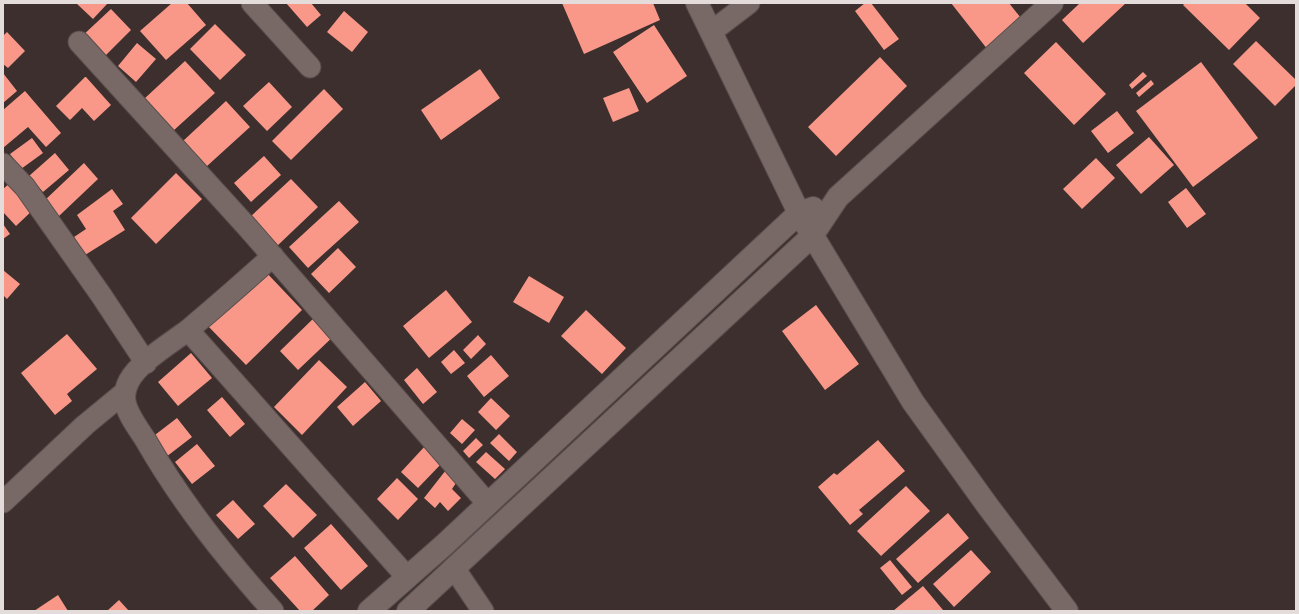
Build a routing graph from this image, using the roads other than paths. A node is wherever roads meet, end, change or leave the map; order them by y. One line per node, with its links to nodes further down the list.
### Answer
1 (252, 3): 7 (street)
2 (697, 3): 5 (main road)
3 (749, 3): 5 (street)
4 (1052, 3): 9 (main road)
5 (711, 32): 10 (main road)
6 (78, 42): 12 (street)
7 (310, 67)
8 (3, 164): 14 (street)
9 (838, 197): 10 (main road); 11 (main road)
10 (799, 213): 11 (main road); 17 (main road)
11 (812, 236): 18 (main road); 24 (main road)
12 (273, 256): 13 (street); 17 (street)
13 (188, 330): 14 (street); 19 (street)
14 (146, 363): 15 (street)
15 (125, 392): 16 (street); 20 (street)
16 (3, 502)
17 (488, 504): 19 (main road)
18 (454, 568): 22 (main road); 23 (street)
19 (407, 577): 21 (main road)
20 (273, 611)
21 (370, 611)
22 (408, 611)
23 (483, 611)
24 (1067, 611)

